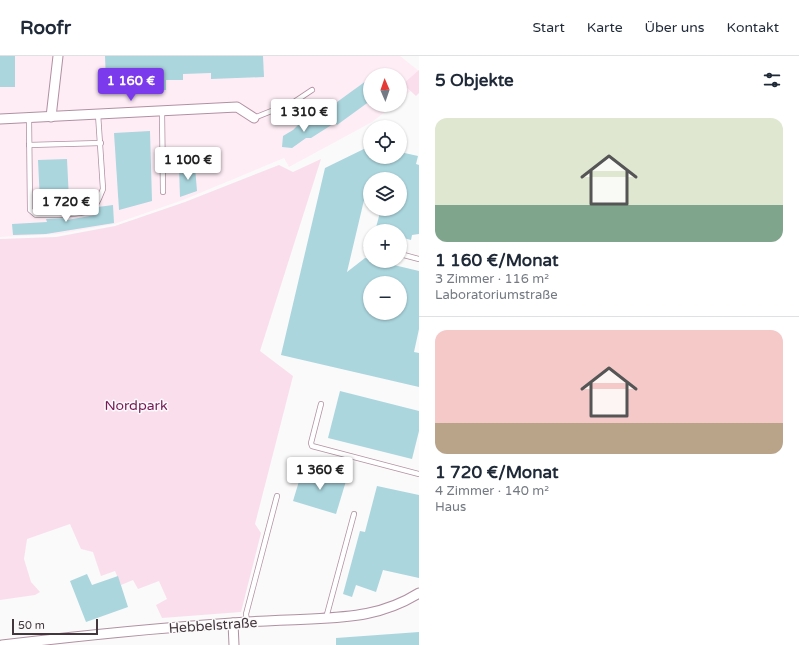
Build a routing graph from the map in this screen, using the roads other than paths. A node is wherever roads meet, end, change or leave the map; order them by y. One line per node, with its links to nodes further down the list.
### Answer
1 (58, 56): 5 (street)
2 (312, 90): 7 (lane)
3 (162, 111): 4 (street); 7 (street); 11 (lane)
4 (98, 114): 5 (street); 9 (lane)
5 (51, 117): 6 (street)
6 (29, 118): 8 (street); 10 (lane)
7 (254, 118)
8 (0, 119)
9 (100, 143): 10 (lane); 10 (lane)
10 (29, 145)
11 (163, 192)
12 (407, 256): 13 (lane)
13 (419, 259)
14 (321, 404): 15 (lane)
15 (419, 474)
16 (277, 496): 20 (lane)
17 (354, 514): 19 (lane)
18 (419, 593): 19 (street, Hebbelstraße)
19 (326, 618): 20 (street, Hebbelstraße)
20 (247, 622): 21 (street, Hebbelstraße)
21 (233, 623): 22 (street, Hebbelstraße); 23 (street)
22 (2, 645)
23 (234, 645)

